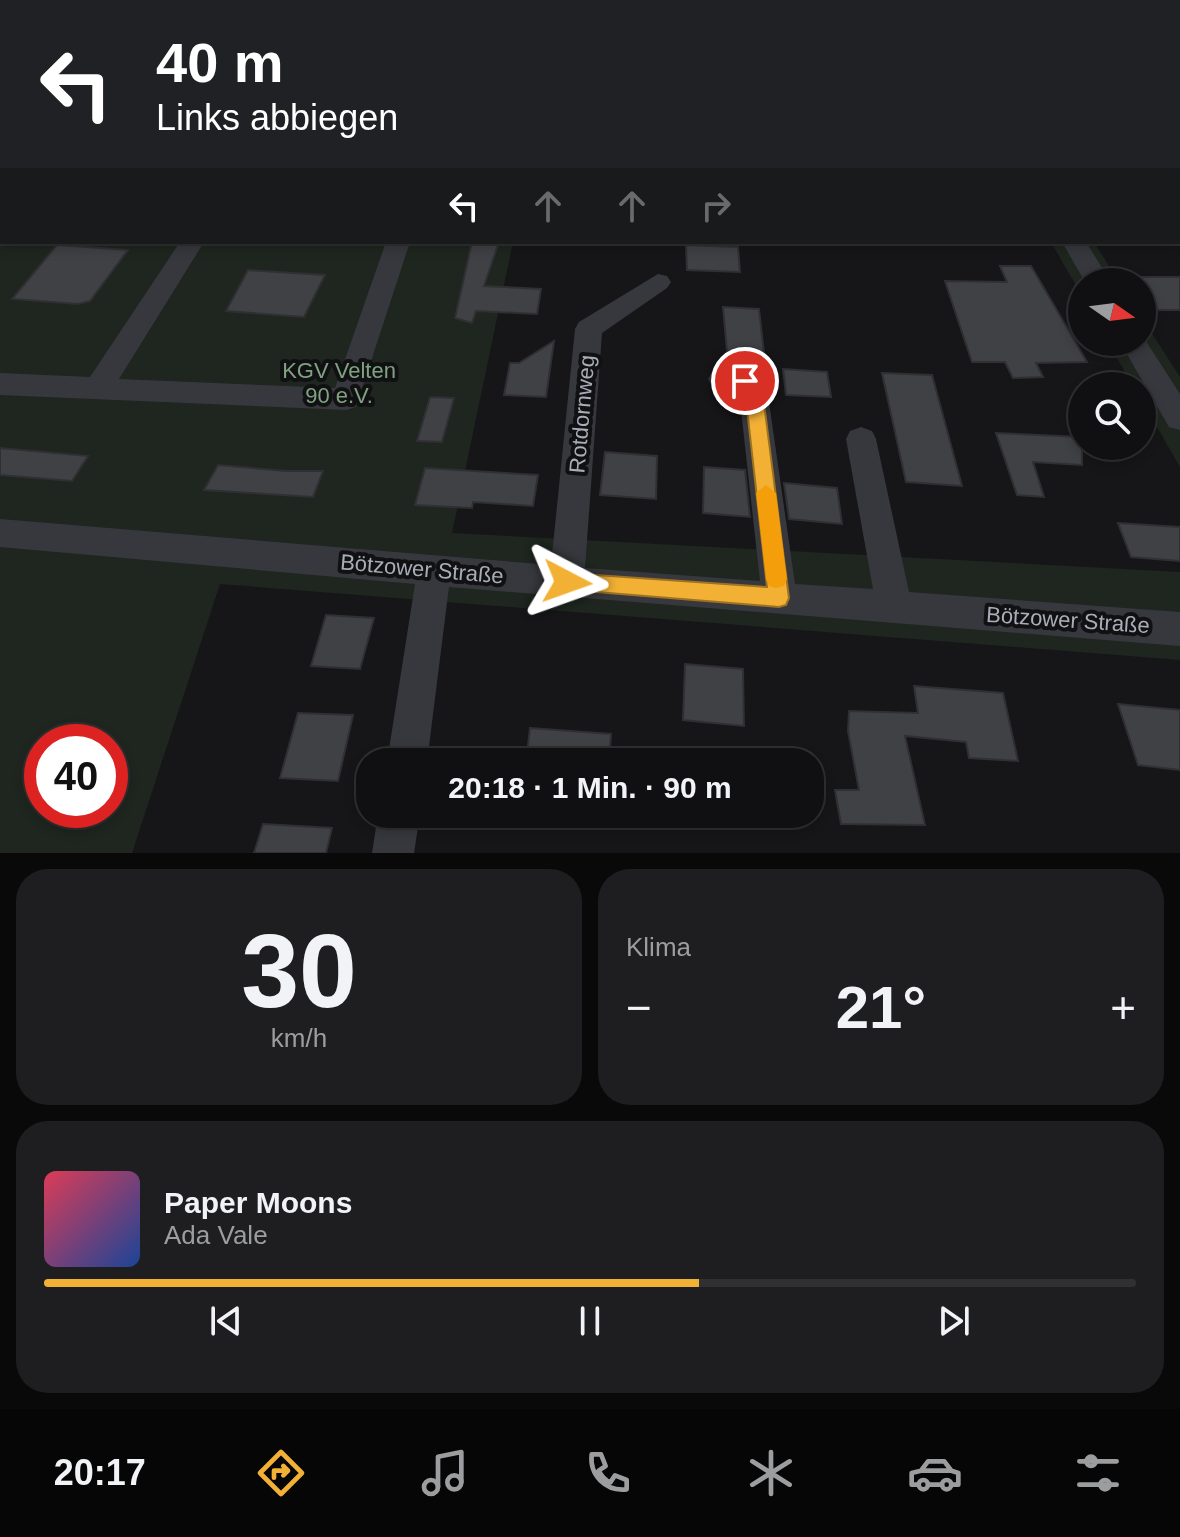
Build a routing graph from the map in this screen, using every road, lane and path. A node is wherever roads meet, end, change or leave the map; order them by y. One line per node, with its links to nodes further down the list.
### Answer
1 (191, 244): 9 (street)
2 (396, 244): 9 (street)
3 (1075, 244): 4 (street)
4 (1090, 268)
5 (658, 282): 14 (street, Rotdornweg)
6 (1142, 356): 10 (street)
7 (722, 379): 15 (street)
8 (0, 384): 9 (street)
9 (97, 390)
10 (1180, 419)
11 (861, 439): 16 (street)
12 (0, 533): 13 (street, Bötzower Straße)
13 (434, 570): 14 (street, Bötzower Straße); 18 (street)
14 (567, 582): 15 (street, Bötzower Straße)
15 (779, 598): 16 (street, Bötzower Straße)
16 (894, 606): 17 (street, Bötzower Straße)
17 (1180, 629)
18 (409, 748)
19 (397, 828): 20 (street)
20 (393, 853)

